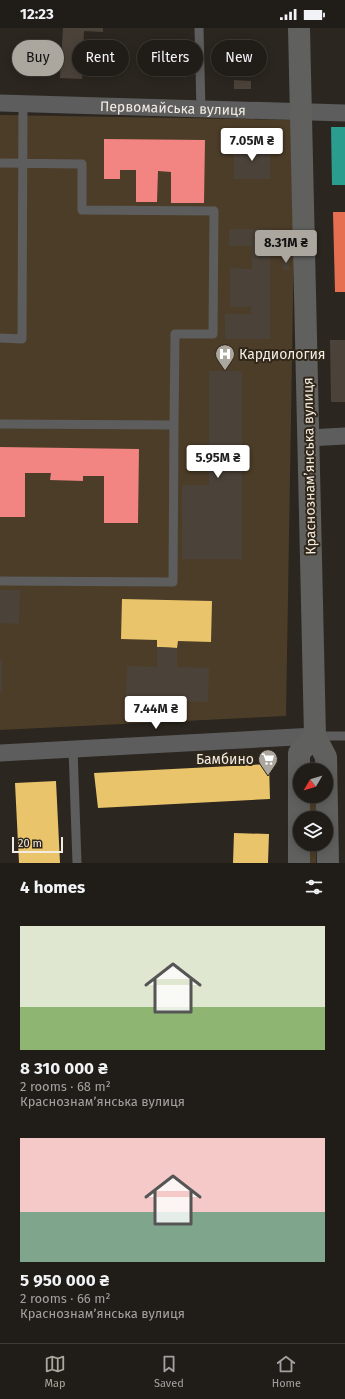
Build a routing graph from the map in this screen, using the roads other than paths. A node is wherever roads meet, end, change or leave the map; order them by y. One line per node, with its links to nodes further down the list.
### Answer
1 (199, 28): 5 (lane)
2 (299, 28): 6 (street, Краснознамʼянська вулиця)
3 (0, 103): 4 (street, Первомайська вулиця)
4 (23, 104): 5 (street, Первомайська вулиця); 9 (lane)
5 (201, 110): 6 (street, Первомайська вулиця)
6 (301, 113): 7 (street, Первомайська вулиця); 14 (street, Краснознамʼянська вулиця)
7 (345, 113)
8 (0, 163): 9 (lane)
9 (23, 164): 10 (lane); 12 (lane)
10 (0, 338)
11 (0, 424): 12 (lane)
12 (174, 425): 15 (lane)
13 (345, 436): 14 (street)
14 (308, 438): 16 (street, Краснознамʼянська вулиця)
15 (0, 581)
16 (315, 736): 17 (lane); 18 (street); 21 (street); 22 (street)
17 (345, 736)
18 (73, 749): 19 (street); 20 (lane)
19 (0, 753)
20 (77, 863)
21 (299, 863)
22 (328, 863)

